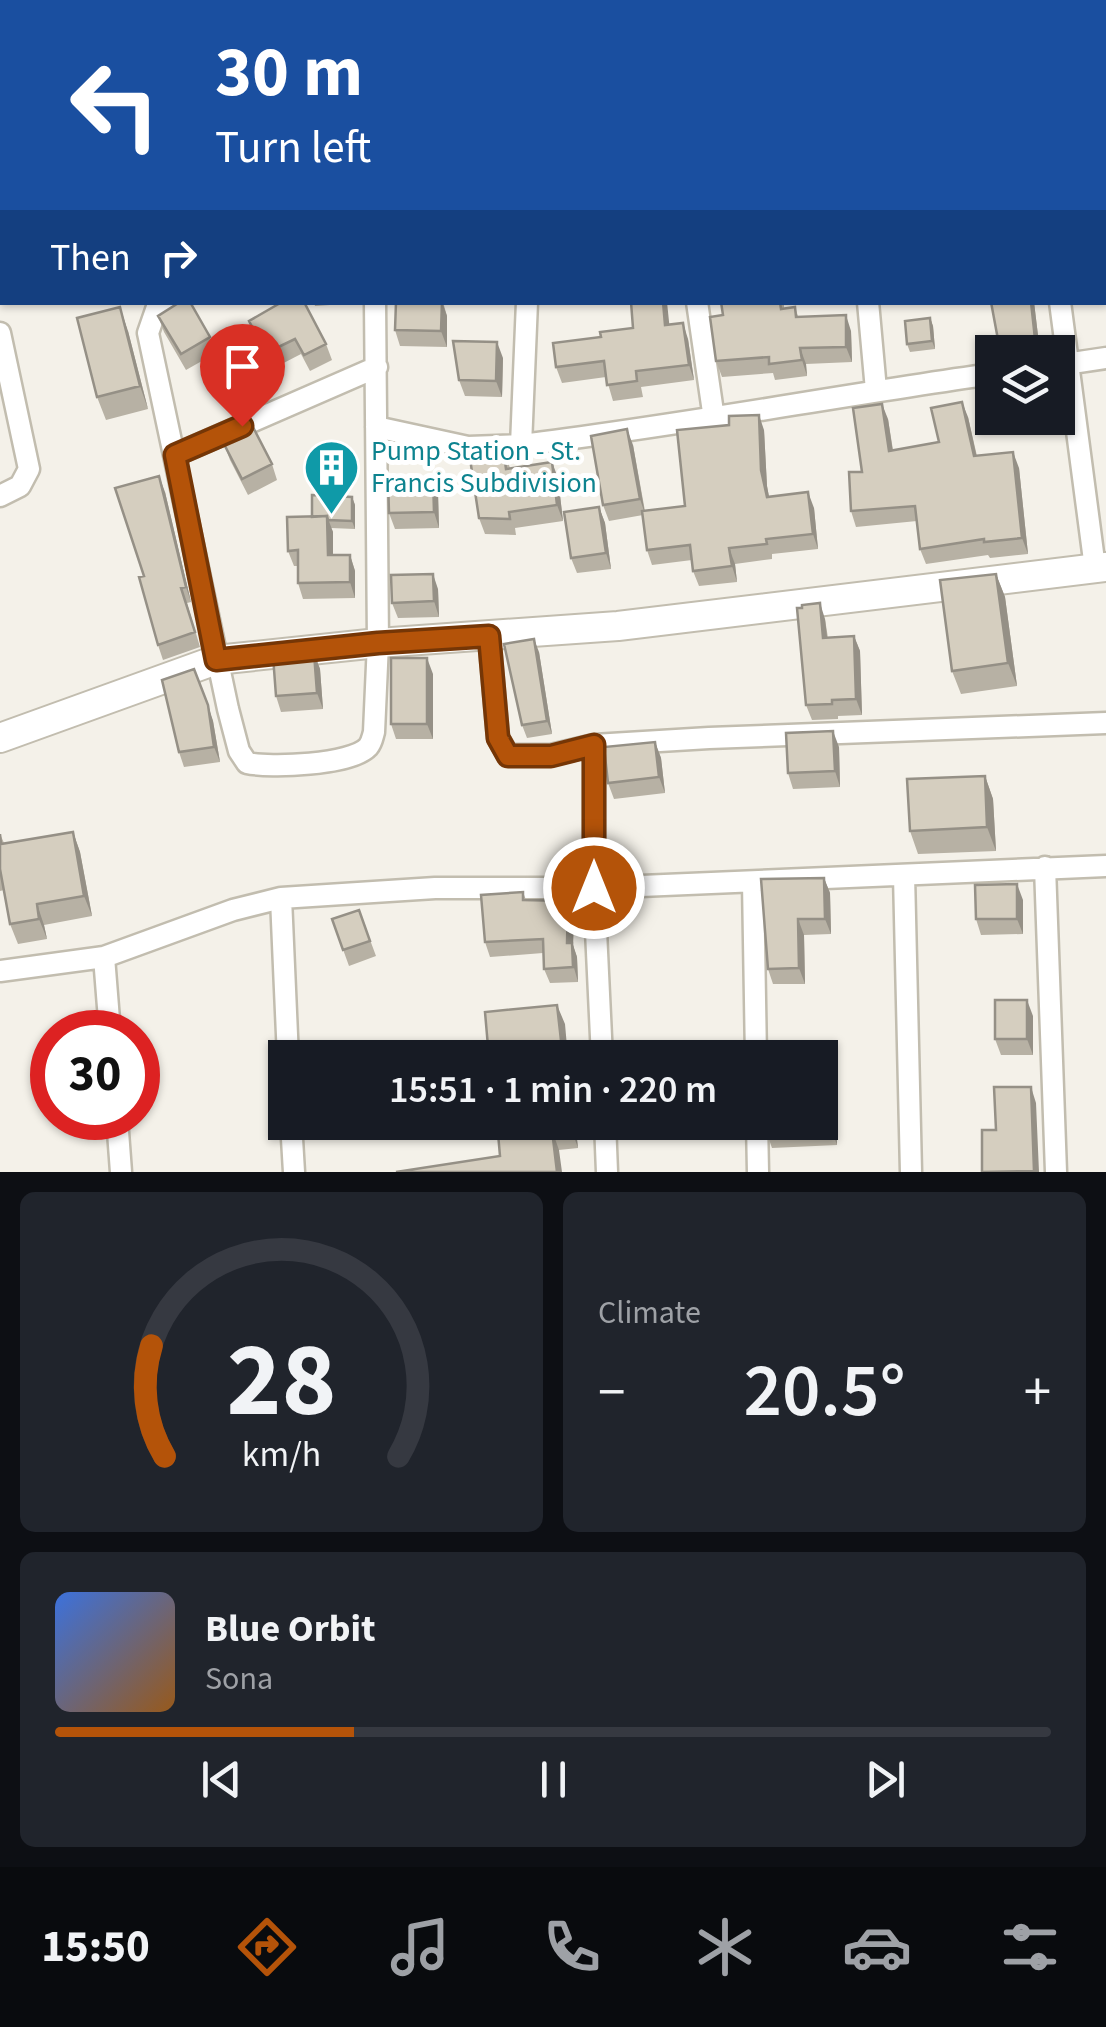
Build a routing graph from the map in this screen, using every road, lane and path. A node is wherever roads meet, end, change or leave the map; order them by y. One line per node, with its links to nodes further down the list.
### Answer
1 (162, 305): 18 (street)
2 (375, 305): 11 (street)
3 (527, 305): 17 (street)
4 (697, 305): 14 (street)
5 (868, 305): 13 (street)
6 (1060, 305): 8 (street)
7 (0, 333): 19 (street)
8 (1062, 335)
9 (1106, 358): 10 (street)
10 (1075, 362)
11 (377, 367): 15 (street); 18 (street)
12 (975, 376): 13 (street)
13 (876, 390): 14 (street)
14 (714, 419): 17 (street)
15 (376, 427): 17 (street); 22 (street)
16 (1075, 428): 20 (street)
17 (521, 444)
18 (175, 455): 23 (street)
19 (0, 496)
20 (1101, 567): 21 (street)
21 (489, 636): 22 (street); 26 (street)
22 (378, 643): 23 (street); 23 (street)
23 (216, 660): 25 (street)
24 (1106, 723): 26 (street)
25 (0, 738)
26 (594, 745): 31 (street)
27 (1106, 866): 28 (street)
28 (1046, 867): 29 (street); 48 (street)
29 (904, 875): 30 (street); 47 (street)
30 (753, 882): 31 (street); 38 (street)
31 (594, 888): 32 (street); 37 (street)
32 (281, 898): 33 (street); 36 (street)
33 (104, 957): 34 (street); 35 (street)
34 (0, 971)
35 (108, 1010)
36 (287, 1040)
37 (601, 1040)
38 (756, 1040)
39 (119, 1140): 43 (street)
40 (292, 1140): 44 (street)
41 (606, 1140): 45 (street)
42 (757, 1140): 46 (street)
43 (122, 1172)
44 (294, 1172)
45 (607, 1172)
46 (758, 1172)
47 (911, 1172)
48 (1056, 1172)

